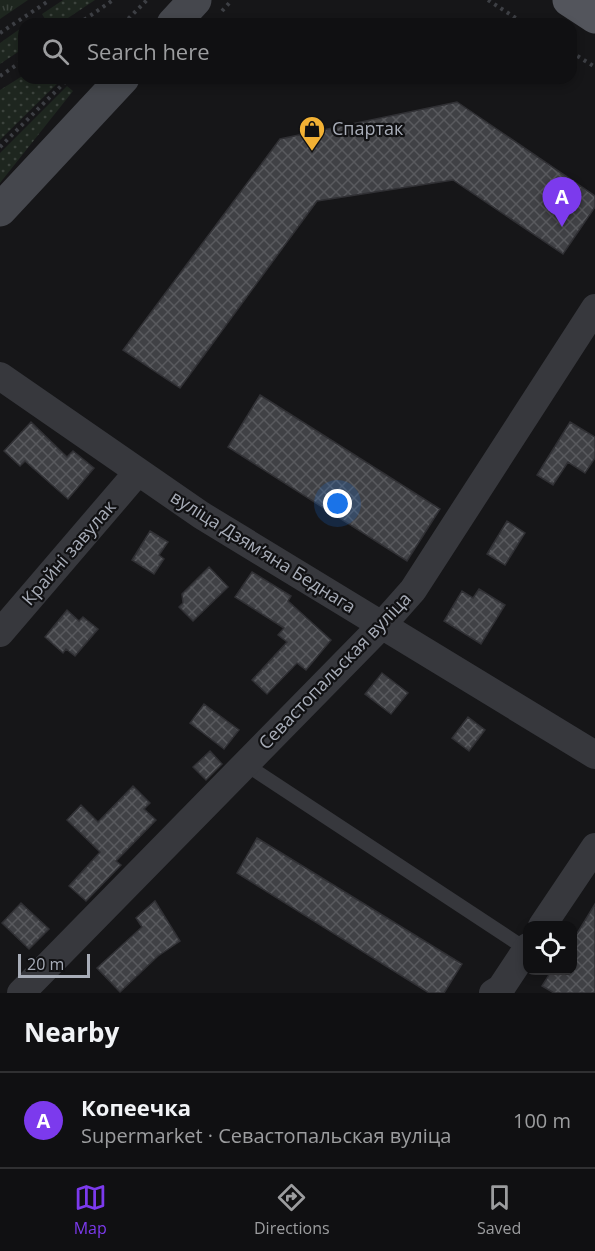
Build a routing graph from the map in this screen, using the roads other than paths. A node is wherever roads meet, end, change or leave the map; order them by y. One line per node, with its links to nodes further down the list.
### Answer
1 (195, 0): 4 (main road)
2 (569, 0): 3 (main road)
3 (595, 17)
4 (178, 18)
5 (117, 84): 6 (main road)
6 (0, 210)
7 (595, 308): 10 (street, Севастопальская вуліца)
8 (0, 376): 9 (street, вуліца Дзямʼяна Беднага)
9 (137, 473): 10 (street, вуліца Дзямʼяна Беднага); 11 (street, Крайні завулак)
10 (382, 625): 12 (street, вуліца Дзямʼяна Беднага); 13 (street, Севастопальская вуліца)
11 (0, 633)
12 (595, 755)
13 (245, 764): 16 (lane); 18 (street, Севастопальская вуліца)
14 (595, 847): 15 (street)
15 (545, 921)
16 (523, 945)
17 (523, 954): 19 (street)
18 (21, 993)
19 (493, 993)

